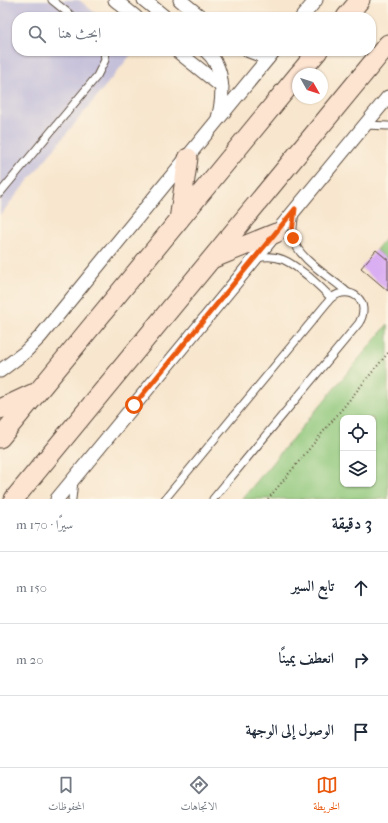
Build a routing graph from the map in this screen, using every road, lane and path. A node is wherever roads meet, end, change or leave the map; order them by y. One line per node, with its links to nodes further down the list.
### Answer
1 (52, 0): 7 (lane)
2 (115, 0): 8 (street)
3 (144, 0): 9 (street)
4 (180, 0): 10 (street)
5 (316, 0): 11 (street)
6 (360, 0): 12 (main road)
7 (67, 12)
8 (130, 12)
9 (159, 12)
10 (194, 12)
11 (306, 12)
12 (350, 12)
13 (388, 44): 33 (main road)
14 (105, 56): 20 (lane)
15 (108, 56): 20 (lane)
16 (183, 56): 23 (street)
17 (212, 56): 23 (street)
18 (269, 56): 25 (street)
19 (314, 56): 21 (main road)
20 (105, 60): 29 (lane)
21 (305, 68)
22 (292, 83): 31 (main road)
23 (222, 87): 25 (street)
24 (388, 97): 26 (street)
25 (217, 122): 28 (street)
26 (365, 125): 27 (lane); 30 (street)
27 (388, 126)
28 (188, 158): 31 (main road); 38 (street)
29 (0, 194)
30 (295, 209): 32 (street); 35 (lane)
31 (179, 220): 39 (main road)
32 (276, 233): 33 (main road); 34 (street)
33 (213, 258): 43 (main road)
34 (255, 258): 36 (lane); 42 (street)
35 (348, 292): 36 (lane); 47 (lane)
36 (332, 298): 46 (lane)
37 (388, 353): 48 (path)
38 (0, 371)
39 (37, 392): 40 (main road); 41 (main road)
40 (0, 409)
41 (0, 438)
42 (74, 478): 44 (street); 45 (lane)
43 (14, 499)
44 (57, 499)
45 (72, 499)
46 (165, 499)
47 (213, 499)
48 (268, 499)

